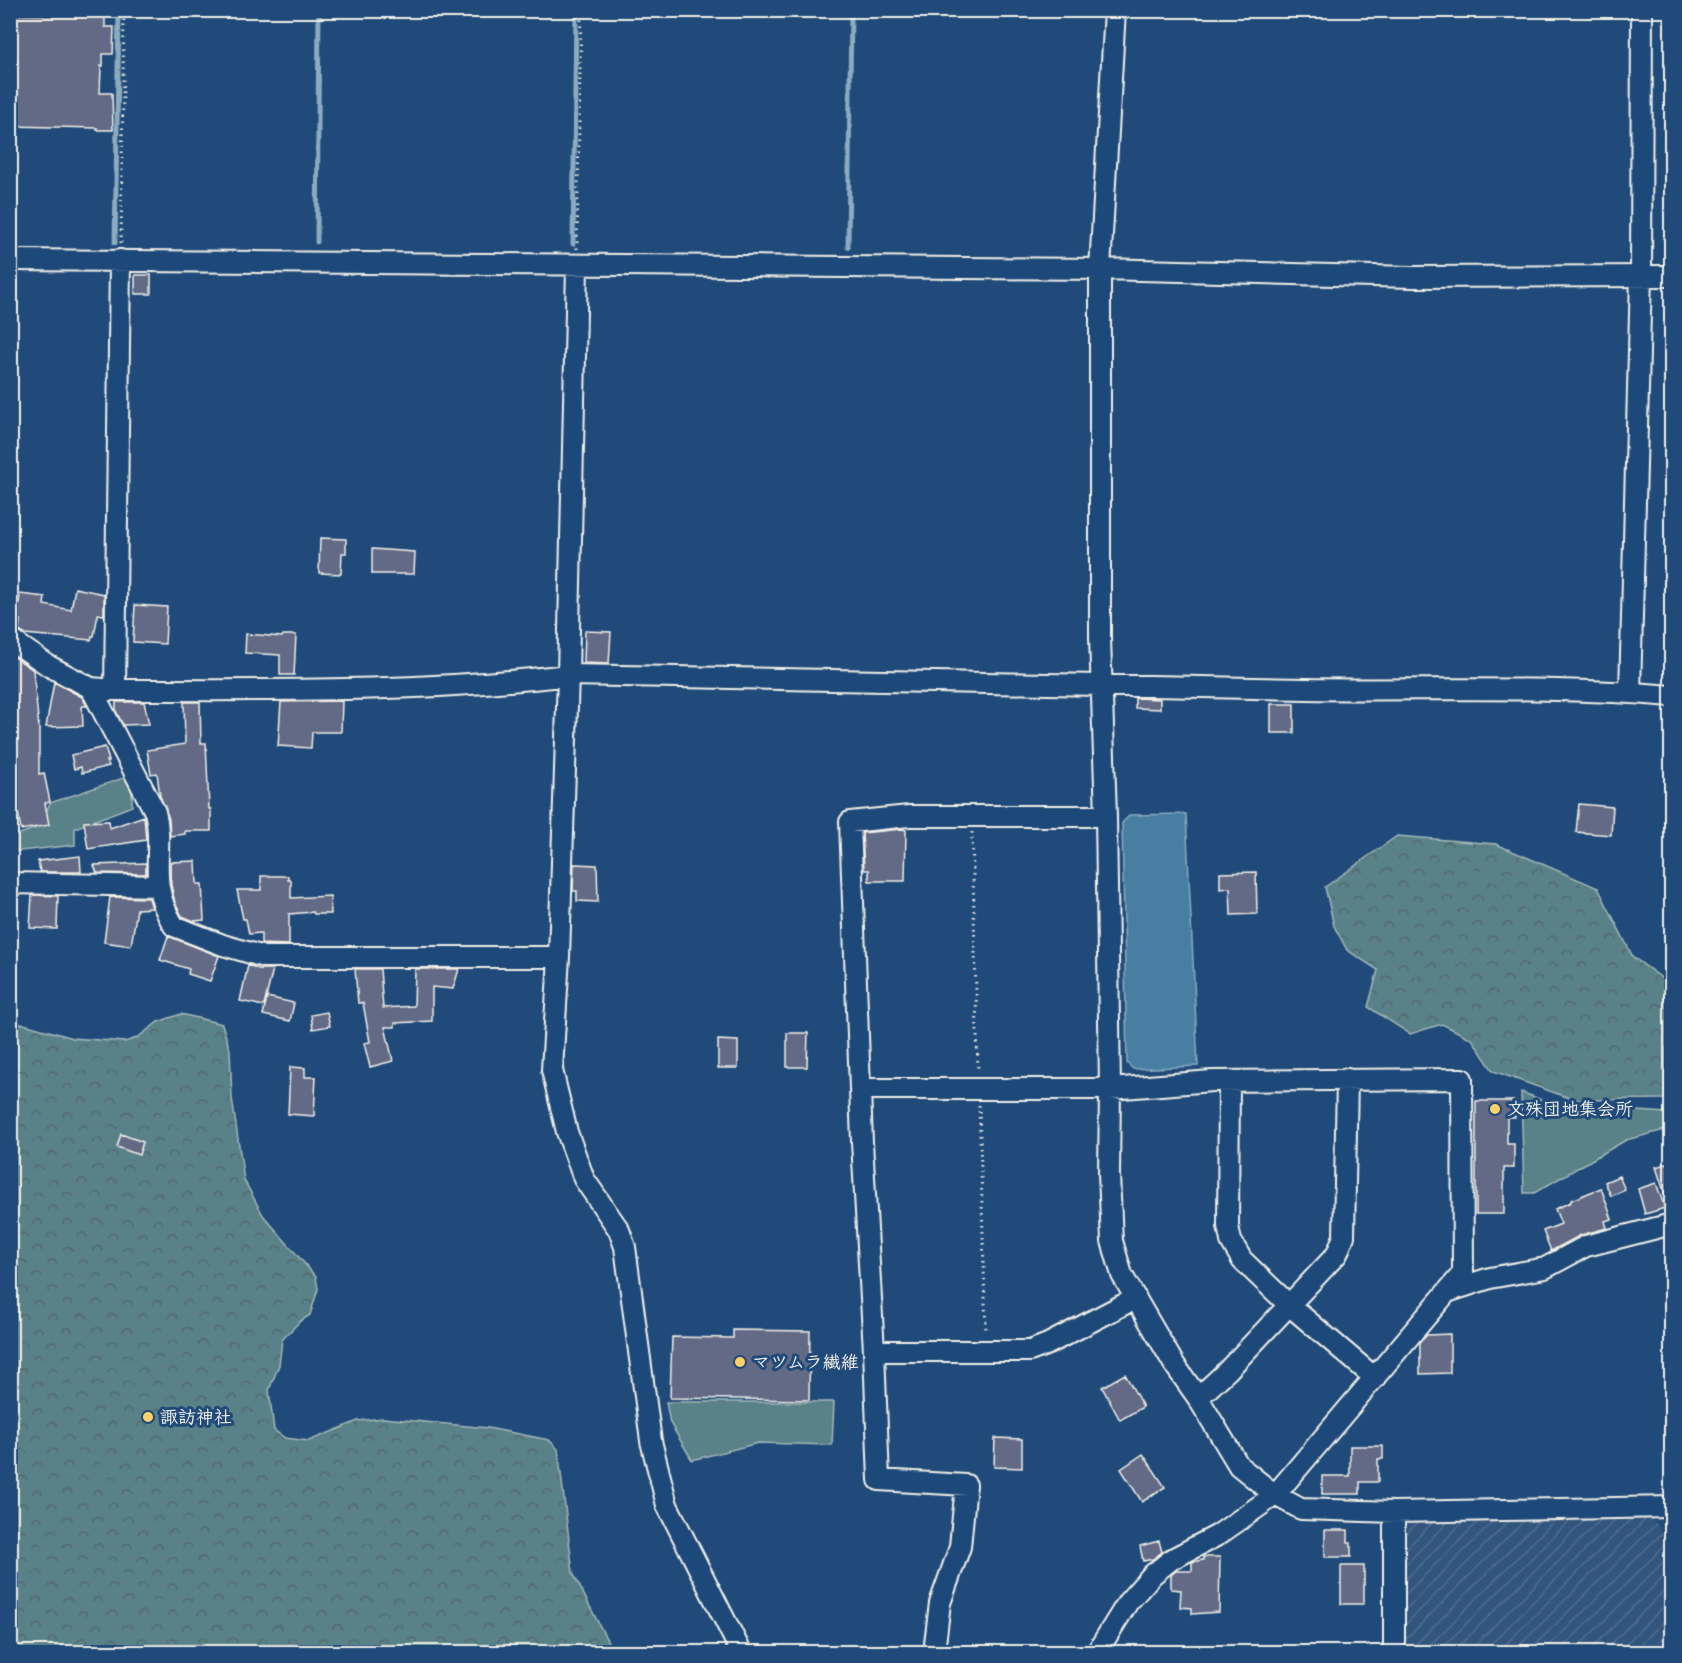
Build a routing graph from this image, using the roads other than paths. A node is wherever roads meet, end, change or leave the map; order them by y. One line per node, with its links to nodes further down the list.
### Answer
1 (1114, 10): 6 (street)
2 (1642, 10): 7 (street)
3 (10, 260): 4 (street)
4 (120, 260): 5 (street); 13 (street)
5 (577, 266): 6 (street); 10 (street)
6 (1100, 269): 7 (street); 11 (street)
7 (1641, 275): 8 (street); 14 (street)
8 (1671, 276)
9 (10, 639): 12 (street)
10 (568, 675): 11 (street); 13 (street); 19 (street)
11 (1102, 685): 14 (street); 16 (street)
12 (91, 688): 13 (street); 17 (street)
13 (116, 690)
14 (1630, 692): 15 (street)
15 (1671, 696)
16 (1106, 816): 22 (street); 23 (street)
17 (159, 886): 18 (street); 19 (street)
18 (11, 889)
19 (559, 957): 34 (street)
20 (1347, 1079): 21 (street); 25 (street); 27 (street)
21 (1229, 1081): 23 (street); 27 (street)
22 (861, 1089): 23 (street); 28 (street)
23 (1110, 1089): 26 (street)
24 (1671, 1224): 25 (street)
25 (1445, 1293): 29 (street)
26 (1136, 1298): 28 (street); 30 (street)
27 (1289, 1305): 29 (street); 30 (street)
28 (874, 1351): 35 (street)
29 (1375, 1378): 31 (street)
30 (1198, 1398): 31 (street)
31 (1275, 1494): 33 (street); 36 (street)
32 (1671, 1507): 33 (street)
33 (1394, 1512): 37 (street)
34 (741, 1653)
35 (934, 1653)
36 (1097, 1653)
37 (1394, 1653)

